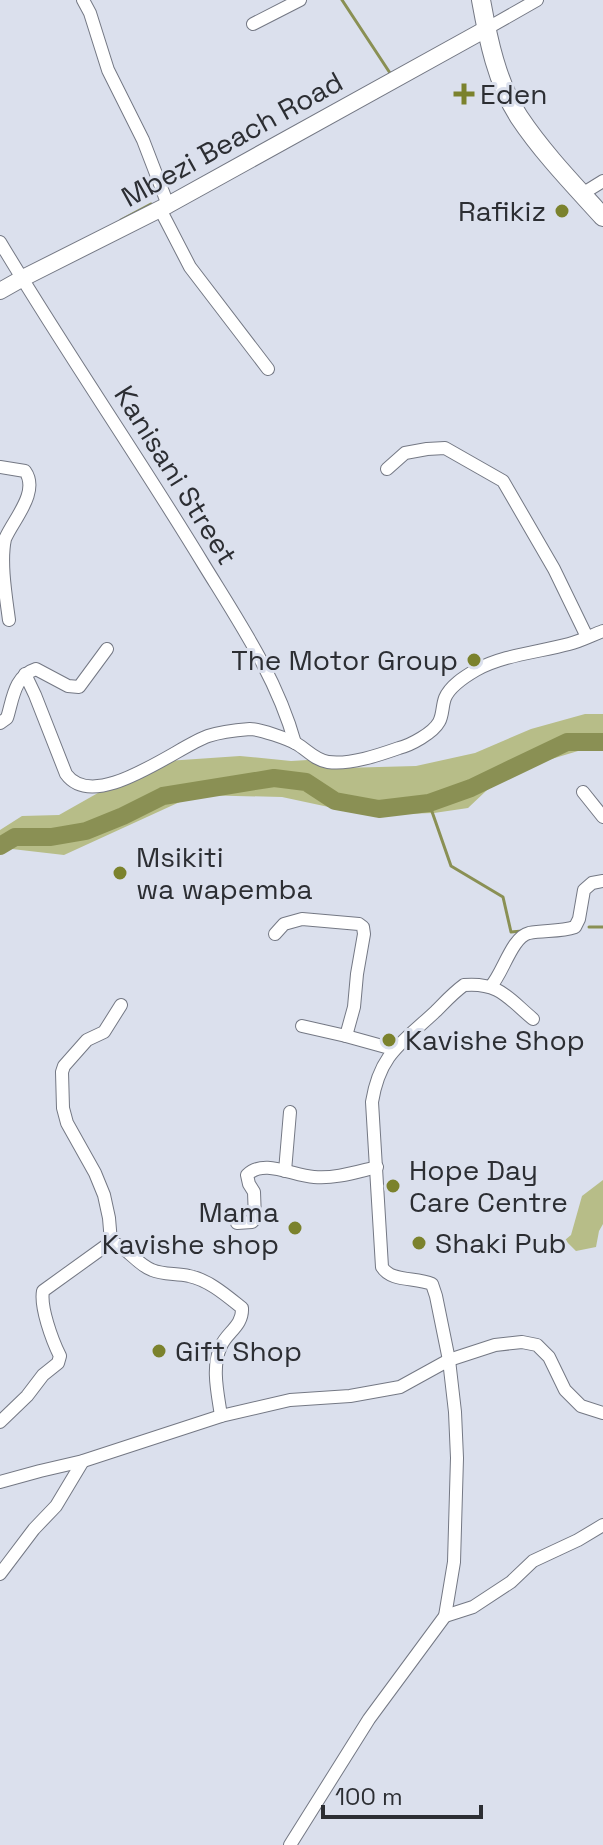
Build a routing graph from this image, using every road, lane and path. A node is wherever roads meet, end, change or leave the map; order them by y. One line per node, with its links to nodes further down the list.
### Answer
1 (83, 0): 9 (street)
2 (300, 0): 5 (street)
3 (481, 0): 6 (main road)
4 (537, 0): 6 (street)
5 (253, 24)
6 (486, 29): 8 (main road); 9 (main road, Mbezi Beach Road)
7 (603, 181): 8 (street)
8 (582, 194): 10 (main road)
9 (164, 207): 12 (main road, Mbezi Beach Road); 14 (street)
10 (603, 217)
11 (0, 242): 12 (street, Kanisani Street)
12 (23, 278): 13 (main road, Mbezi Beach Road); 23 (street, Kanisani Street)
13 (0, 291)
14 (268, 369)
15 (0, 467): 17 (street)
16 (387, 469): 19 (street)
17 (9, 620)
18 (603, 631): 19 (street)
19 (587, 637): 23 (street)
20 (107, 649): 21 (street)
21 (25, 674): 22 (street); 23 (street)
22 (0, 723)
23 (295, 743)
24 (583, 792): 25 (street)
25 (603, 817)
26 (603, 881): 28 (street)
27 (275, 934): 32 (street)
28 (491, 986): 30 (street); 33 (street)
29 (121, 1005): 38 (street)
30 (533, 1019)
31 (302, 1026): 32 (street)
32 (346, 1036): 33 (street)
33 (393, 1049): 35 (street)
34 (290, 1112): 36 (street)
35 (377, 1167): 36 (street); 39 (street)
36 (285, 1171): 37 (street)
37 (237, 1223)
38 (111, 1242): 41 (street); 42 (street)
39 (449, 1360): 40 (street); 41 (street); 47 (street)
40 (603, 1413)
41 (221, 1416): 43 (street)
42 (0, 1422)
43 (83, 1461): 44 (street); 46 (street)
44 (0, 1482)
45 (603, 1525): 47 (street)
46 (0, 1574)
47 (445, 1616): 48 (street)
48 (290, 1845)

